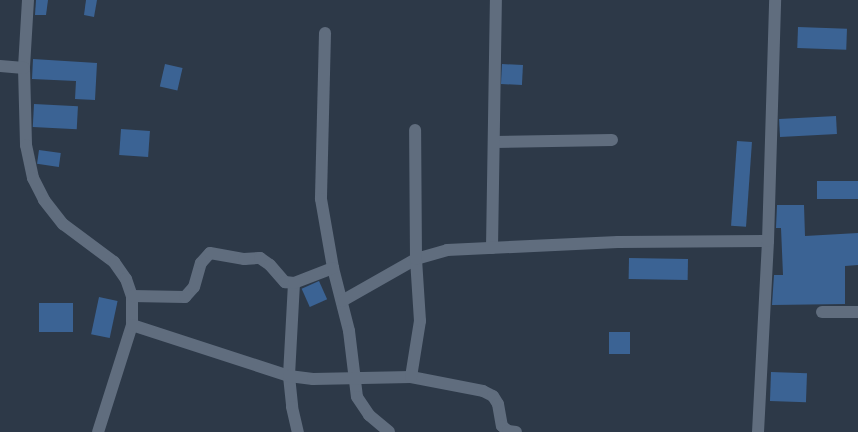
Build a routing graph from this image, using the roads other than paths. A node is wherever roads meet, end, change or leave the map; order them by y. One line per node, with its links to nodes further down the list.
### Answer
1 (28, 0): 6 (street)
2 (496, 0): 9 (street)
3 (775, 0): 10 (street)
4 (325, 33): 13 (street)
5 (0, 66): 6 (street)
6 (24, 68): 15 (street)
7 (415, 130): 12 (street)
8 (612, 140): 9 (street)
9 (494, 142): 11 (street)
10 (768, 241): 11 (street); 28 (street)
11 (492, 248): 12 (street)
12 (416, 259): 16 (street); 21 (street)
13 (333, 268): 14 (street); 16 (street)
14 (294, 283): 15 (street); 20 (street)
15 (132, 296): 19 (street)
16 (342, 300): 22 (street)
17 (822, 312): 18 (street)
18 (858, 312)
19 (132, 325): 20 (street); 23 (street)
20 (289, 376): 22 (street); 24 (street)
21 (411, 377): 22 (street); 26 (street)
22 (353, 378): 25 (street)
23 (98, 432)
24 (298, 432)
25 (388, 432)
26 (507, 432): 27 (street)
27 (516, 432)
28 (758, 432)

